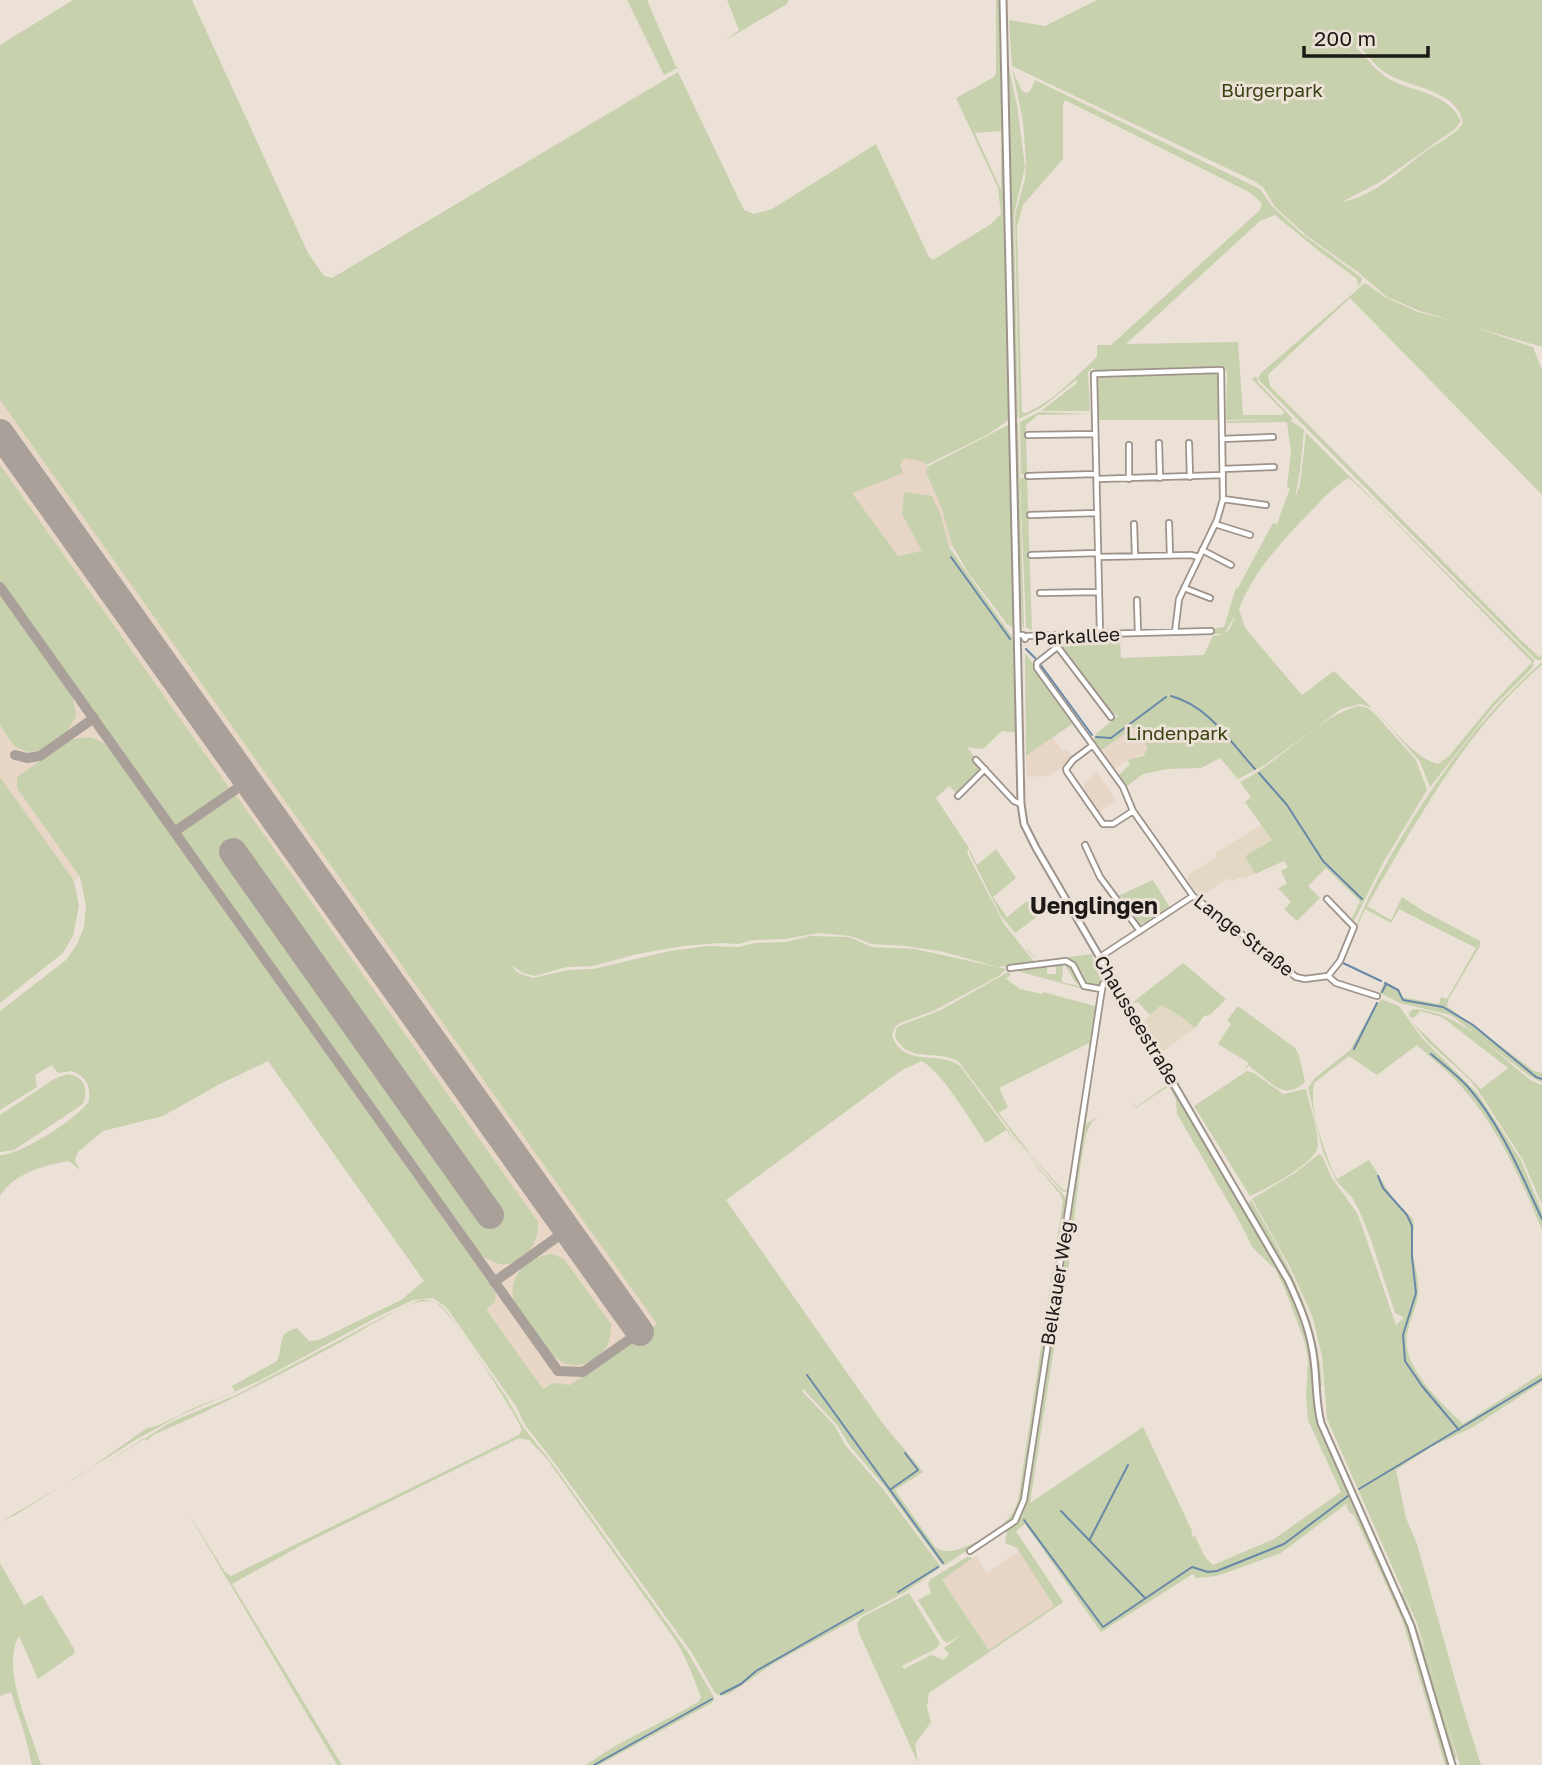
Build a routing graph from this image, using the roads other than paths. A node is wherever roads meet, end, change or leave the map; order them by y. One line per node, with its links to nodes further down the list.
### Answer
1 (1003, 0): 40 (main road, Chausseestraße)
2 (1095, 431): 3 (street); 5 (street); 12 (street)
3 (1028, 435)
4 (1273, 437): 5 (street)
5 (1222, 439): 10 (street)
6 (1159, 443): 14 (street)
7 (1189, 443): 13 (street)
8 (1129, 445): 15 (street)
9 (1274, 467): 10 (street)
10 (1223, 472): 13 (street); 16 (street)
11 (1028, 476): 12 (street)
12 (1096, 476): 15 (street); 18 (street)
13 (1190, 477): 14 (street)
14 (1160, 478): 15 (street)
15 (1129, 479)
16 (1223, 499): 17 (street); 22 (street)
17 (1266, 505)
18 (1097, 513): 19 (street); 26 (street)
19 (1030, 515)
20 (1135, 523): 28 (street)
21 (1169, 523): 27 (street)
22 (1215, 524): 23 (street); 24 (street)
23 (1250, 535)
24 (1202, 550): 29 (street); 30 (street)
25 (1031, 555): 26 (street)
26 (1098, 555): 28 (street); 32 (street)
27 (1170, 555): 28 (street); 29 (street)
28 (1135, 556)
29 (1199, 557): 31 (street)
30 (1231, 565)
31 (1184, 588): 34 (street); 37 (street)
32 (1099, 592): 33 (street); 39 (street)
33 (1040, 593)
34 (1210, 598)
35 (1137, 600): 38 (street, Parkallee)
36 (1211, 631): 37 (street, Parkallee)
37 (1175, 632): 38 (street, Parkallee)
38 (1138, 633): 39 (street, Parkallee)
39 (1100, 634): 41 (street, Parkallee)
40 (1019, 635): 41 (street, Parkallee); 48 (main road, Chausseestraße)
41 (1057, 635): 42 (street)
42 (1057, 646): 43 (street); 44 (street, Lange Straße)
43 (1111, 717)
44 (1093, 745): 49 (street, Lange Straße); 49 (street)
45 (976, 760): 46 (street)
46 (985, 769): 47 (street); 48 (street)
47 (958, 796)
48 (1021, 804): 54 (main road, Chausseestraße)
49 (1133, 811): 51 (street, Lange Straße)
50 (1085, 845): 53 (street)
51 (1193, 896): 53 (street); 57 (street, Lange Straße)
52 (1327, 899): 57 (street)
53 (1140, 931): 54 (street)
54 (1100, 957): 56 (main road, Chausseestraße)
55 (1010, 968): 58 (street)
56 (1111, 975): 58 (street, Belkauer Weg); 61 (main road, Chausseestraße)
57 (1328, 976): 59 (street, Lange Straße)
58 (1101, 989): 60 (street, Belkauer Weg)
59 (1377, 996)
60 (970, 1551)
61 (1452, 1765)

